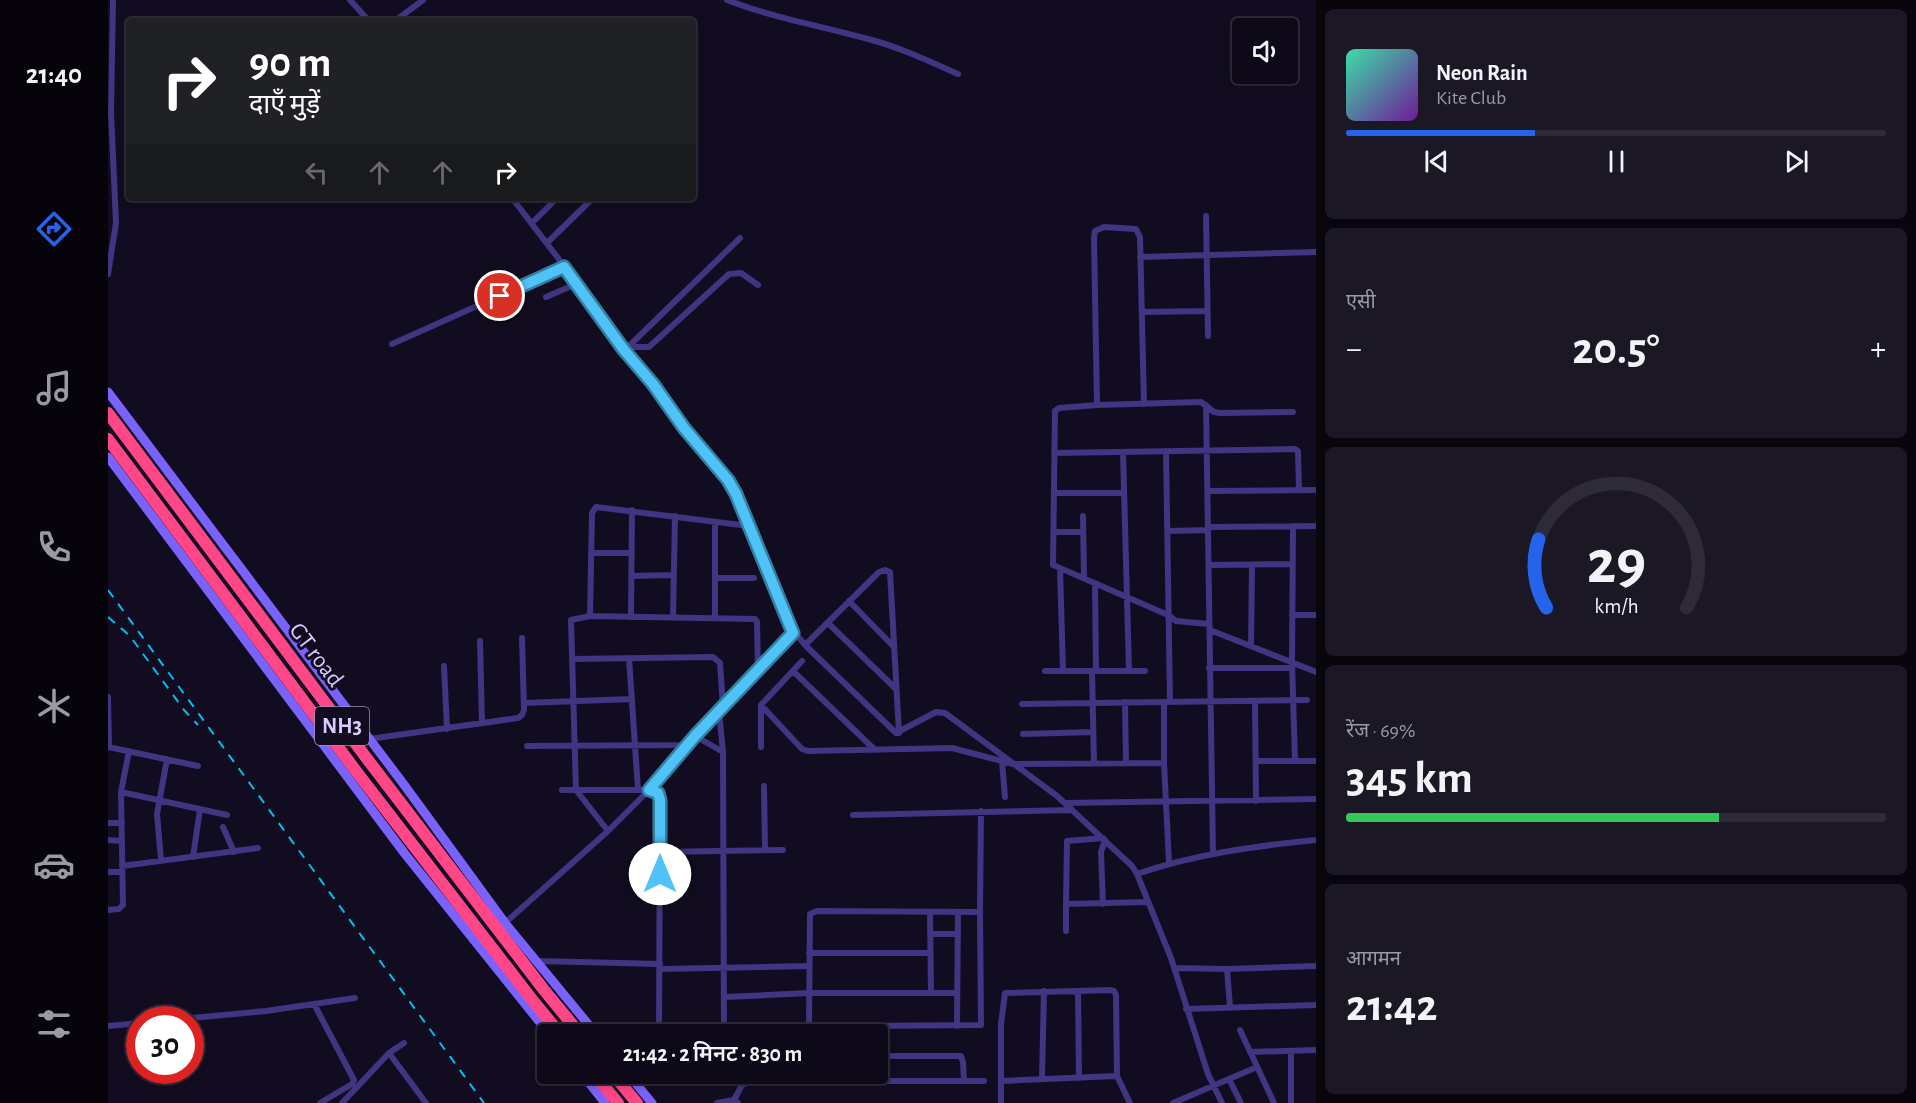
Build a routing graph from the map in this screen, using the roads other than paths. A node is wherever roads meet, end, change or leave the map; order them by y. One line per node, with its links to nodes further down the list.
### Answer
1 (113, 0): 13 (street)
2 (350, 0): 5 (street)
3 (423, 0): 6 (street)
4 (727, 0): 7 (street)
5 (366, 18)
6 (399, 18)
7 (958, 74)
8 (514, 201): 12 (street)
9 (554, 201): 12 (street)
10 (590, 201): 15 (street)
11 (1206, 216): 17 (street)
12 (531, 223): 15 (street)
13 (112, 233): 20 (street)
14 (740, 238): 28 (street)
15 (547, 243): 19 (street)
16 (1316, 252): 17 (street)
17 (1206, 255): 18 (street); 24 (street)
18 (1140, 257): 25 (street); 31 (street)
19 (564, 267): 21 (street); 27 (street)
20 (108, 274)
21 (576, 284): 23 (street); 28 (street)
22 (758, 285): 28 (street)
23 (546, 297)
24 (1207, 311): 25 (street); 26 (street)
25 (1142, 312): 30 (street)
26 (1208, 336)
27 (392, 344)
28 (626, 349): 50 (street)
29 (108, 392): 121 (main road)
30 (1144, 404): 31 (street); 32 (street)
31 (1096, 405): 39 (street)
32 (1206, 405): 33 (street); 36 (street)
33 (1293, 412)
34 (108, 413): 215 (highway, GT road / NH3)
35 (108, 439): 214 (highway, GT road / NH3)
36 (1207, 450): 37 (street); 41 (street); 43 (street)
37 (1166, 451): 38 (street); 54 (street)
38 (1124, 452): 39 (street); 45 (street)
39 (1054, 453): 44 (street)
40 (108, 457): 213 (main road)
41 (1299, 490): 42 (street); 43 (street)
42 (1316, 490)
43 (1208, 491): 53 (street)
44 (1055, 493): 45 (street); 55 (street)
45 (1124, 493): 69 (street)
46 (632, 510): 47 (street); 57 (street); 58 (street)
47 (675, 516): 49 (street); 63 (street)
48 (1083, 516): 56 (street)
49 (715, 522): 50 (street); 65 (street)
50 (748, 526): 80 (street)
51 (1293, 526): 52 (street); 53 (street); 59 (street)
52 (1316, 526)
53 (1208, 529): 54 (street); 60 (street)
54 (1168, 531): 71 (street)
55 (1054, 532): 56 (street); 62 (street)
56 (1083, 532): 67 (street)
57 (591, 553): 58 (street); 74 (street)
58 (631, 553): 64 (street)
59 (1293, 564): 61 (street); 72 (street)
60 (1209, 565): 61 (street); 79 (street)
61 (1252, 565): 84 (street)
62 (1060, 568): 67 (street); 95 (street)
63 (673, 575): 64 (street); 76 (street)
64 (631, 576): 75 (street)
65 (716, 578): 66 (street); 77 (street)
66 (754, 578)
67 (1084, 578): 68 (street)
68 (1095, 583): 69 (street); 96 (street)
69 (1127, 596): 71 (street); 97 (street)
70 (849, 601): 78 (street); 85 (street); 85 (street)
71 (1168, 615): 79 (street); 110 (street)
72 (1292, 615): 73 (street); 89 (street)
73 (1316, 615)
74 (590, 616): 75 (street); 87 (street)
75 (631, 617): 76 (street)
76 (673, 618): 77 (street)
77 (715, 618): 92 (street)
78 (828, 623): 83 (street); 100 (street)
79 (1210, 627): 84 (street); 91 (street)
80 (793, 633): 83 (street); 92 (street)
81 (522, 638): 111 (street)
82 (480, 642): 115 (street)
83 (805, 645): 118 (street)
84 (1251, 646): 89 (street)
85 (894, 647): 100 (street)
86 (629, 658): 87 (street); 102 (street); 114 (street)
87 (572, 659): 107 (street)
88 (802, 661): 93 (street)
89 (1292, 665): 91 (street); 99 (street); 103 (street)
90 (444, 666): 116 (street)
91 (1209, 668): 105 (street)
92 (758, 670): 114 (street)
93 (793, 670): 113 (street); 128 (street)
94 (1045, 671): 95 (street)
95 (1063, 671): 96 (street)
96 (1094, 671): 97 (street); 108 (street)
97 (1129, 671): 98 (street)
98 (1145, 671)
99 (1316, 672)
100 (897, 690): 118 (street)
101 (108, 697): 126 (street)
102 (632, 699): 107 (street); 122 (street)
103 (1293, 700): 104 (street); 106 (street); 134 (street)
104 (1307, 700)
105 (1210, 701): 106 (street); 110 (street); 152 (street)
106 (1255, 701): 133 (street)
107 (572, 702): 111 (street); 125 (street)
108 (1092, 702): 109 (street); 112 (street); 117 (street)
109 (1125, 702): 110 (street); 136 (street)
110 (1167, 702): 137 (street)
111 (524, 703): 115 (street)
112 (1022, 704)
113 (760, 705): 127 (street); 128 (street)
114 (721, 709): 120 (street); 130 (street)
115 (482, 723): 116 (street)
116 (447, 729): 121 (street)
117 (1093, 732): 119 (street); 139 (street)
118 (899, 733): 138 (street)
119 (1023, 734)
120 (695, 736): 123 (street); 130 (street)
121 (368, 739): 187 (main road)
122 (636, 745): 123 (street); 125 (street); 144 (street)
123 (689, 745): 145 (street)
124 (527, 746): 125 (street)
125 (573, 746): 142 (street)
126 (109, 747): 129 (street)
127 (761, 747)
128 (874, 749): 132 (street)
129 (129, 751): 131 (street); 146 (street)
130 (723, 752): 172 (street)
131 (167, 759): 140 (street); 149 (street)
132 (1002, 761): 138 (street); 147 (street)
133 (1256, 761): 134 (street); 150 (street)
134 (1295, 761): 135 (street)
135 (1316, 761)
136 (1126, 763): 137 (street); 139 (street)
137 (1164, 763): 151 (street)
138 (1013, 764): 139 (street); 153 (street)
139 (1094, 764)
140 (198, 765)
141 (764, 786): 168 (street)
142 (576, 789): 143 (street); 144 (street); 162 (street)
143 (562, 790)
144 (638, 790): 145 (street)
145 (649, 790): 162 (street); 171 (street)
146 (121, 792): 149 (street); 160 (street)
147 (1005, 797)
148 (1316, 799): 150 (street)
149 (159, 800): 154 (street); 175 (street)
150 (1256, 801): 152 (street)
151 (1166, 802): 152 (street); 153 (street); 176 (street)
152 (1212, 802): 173 (street)
153 (1065, 803): 155 (street)
154 (200, 809): 157 (street); 174 (street)
155 (1072, 810): 156 (street); 163 (street)
156 (981, 811): 158 (street); 185 (street)
157 (227, 815)
158 (853, 815)
159 (108, 823): 160 (street)
160 (122, 823): 165 (street)
161 (224, 826): 170 (street)
162 (608, 831): 187 (street)
163 (1104, 839): 179 (street); 181 (street); 182 (street)
164 (108, 840): 165 (street)
165 (122, 840): 177 (street)
166 (1316, 840): 173 (street)
167 (258, 848): 170 (street)
168 (765, 850): 169 (street); 172 (street)
169 (783, 850)
170 (234, 852): 174 (street)
171 (660, 852): 172 (street); 196 (street)
172 (724, 852): 197 (street)
173 (1213, 854): 176 (street)
174 (193, 857): 175 (street)
175 (161, 860): 177 (street)
176 (1169, 863): 179 (street)
177 (122, 869): 178 (street); 183 (street)
178 (108, 872)
179 (1137, 874): 180 (street)
180 (1148, 902): 182 (street); 198 (street)
181 (1066, 904): 182 (street); 188 (street)
182 (1103, 904)
183 (108, 910)
184 (958, 912): 185 (street); 186 (street); 190 (street)
185 (980, 912): 222 (street)
186 (930, 913): 189 (street); 191 (street)
187 (506, 923): 193 (main road)
188 (1066, 931)
189 (930, 934): 190 (street); 192 (street)
190 (958, 934): 204 (street)
191 (809, 953): 192 (street); 194 (street)
192 (929, 953): 203 (street)
193 (537, 961): 196 (street); 216 (main road)
194 (809, 966): 197 (street); 202 (street)
195 (1316, 966): 199 (street)
196 (660, 967): 197 (street); 217 (street)
197 (725, 968): 205 (street)
198 (1174, 968): 199 (street); 210 (street)
199 (1227, 969): 209 (street)
200 (1078, 990): 201 (street); 231 (street); 234 (street)
201 (1044, 991): 233 (street); 238 (street)
202 (809, 993): 203 (street); 205 (street); 219 (street)
203 (931, 993): 204 (street)
204 (957, 993): 222 (street)
205 (725, 997): 218 (street)
206 (355, 998): 207 (street)
207 (314, 1004): 211 (street); 246 (street)
208 (1316, 1005): 209 (street)
209 (1230, 1007): 210 (street)
210 (1186, 1009): 244 (street)
211 (204, 1016)
212 (126, 1024): 220 (street)
213 (541, 1024)
214 (552, 1024)
215 (572, 1024)
216 (588, 1024)
217 (659, 1024)
218 (724, 1024)
219 (809, 1024)
220 (108, 1026)
221 (888, 1026): 222 (street)
222 (957, 1026)
223 (1240, 1030): 227 (street)
224 (404, 1043): 228 (street)
225 (1316, 1050): 226 (street)
226 (1291, 1051): 227 (street); 260 (street)
227 (1250, 1052): 230 (street)
228 (389, 1053): 247 (street); 248 (street)
229 (888, 1056): 236 (street)
230 (1257, 1067): 235 (street); 259 (street)
231 (1117, 1076): 234 (street); 255 (street)
232 (888, 1078): 236 (street)
233 (1042, 1078): 234 (street); 238 (street)
234 (1079, 1078)
235 (1229, 1079): 244 (street); 258 (street)
236 (964, 1080): 237 (street)
237 (984, 1081)
238 (1001, 1081): 254 (street)
239 (590, 1084): 249 (main road)
240 (602, 1084): 250 (highway)
241 (621, 1084): 251 (highway)
242 (637, 1084): 252 (main road)
243 (744, 1084): 245 (street)
244 (1213, 1086): 256 (street); 257 (street)
245 (736, 1101): 253 (street)
246 (320, 1103)
247 (342, 1103)
248 (426, 1103)
249 (605, 1103)
250 (618, 1103)
251 (637, 1103)
252 (652, 1103)
253 (717, 1103)
254 (1000, 1103)
255 (1130, 1103)
256 (1173, 1103)
257 (1222, 1103)
258 (1241, 1103)
259 (1274, 1103)
260 (1291, 1103)

